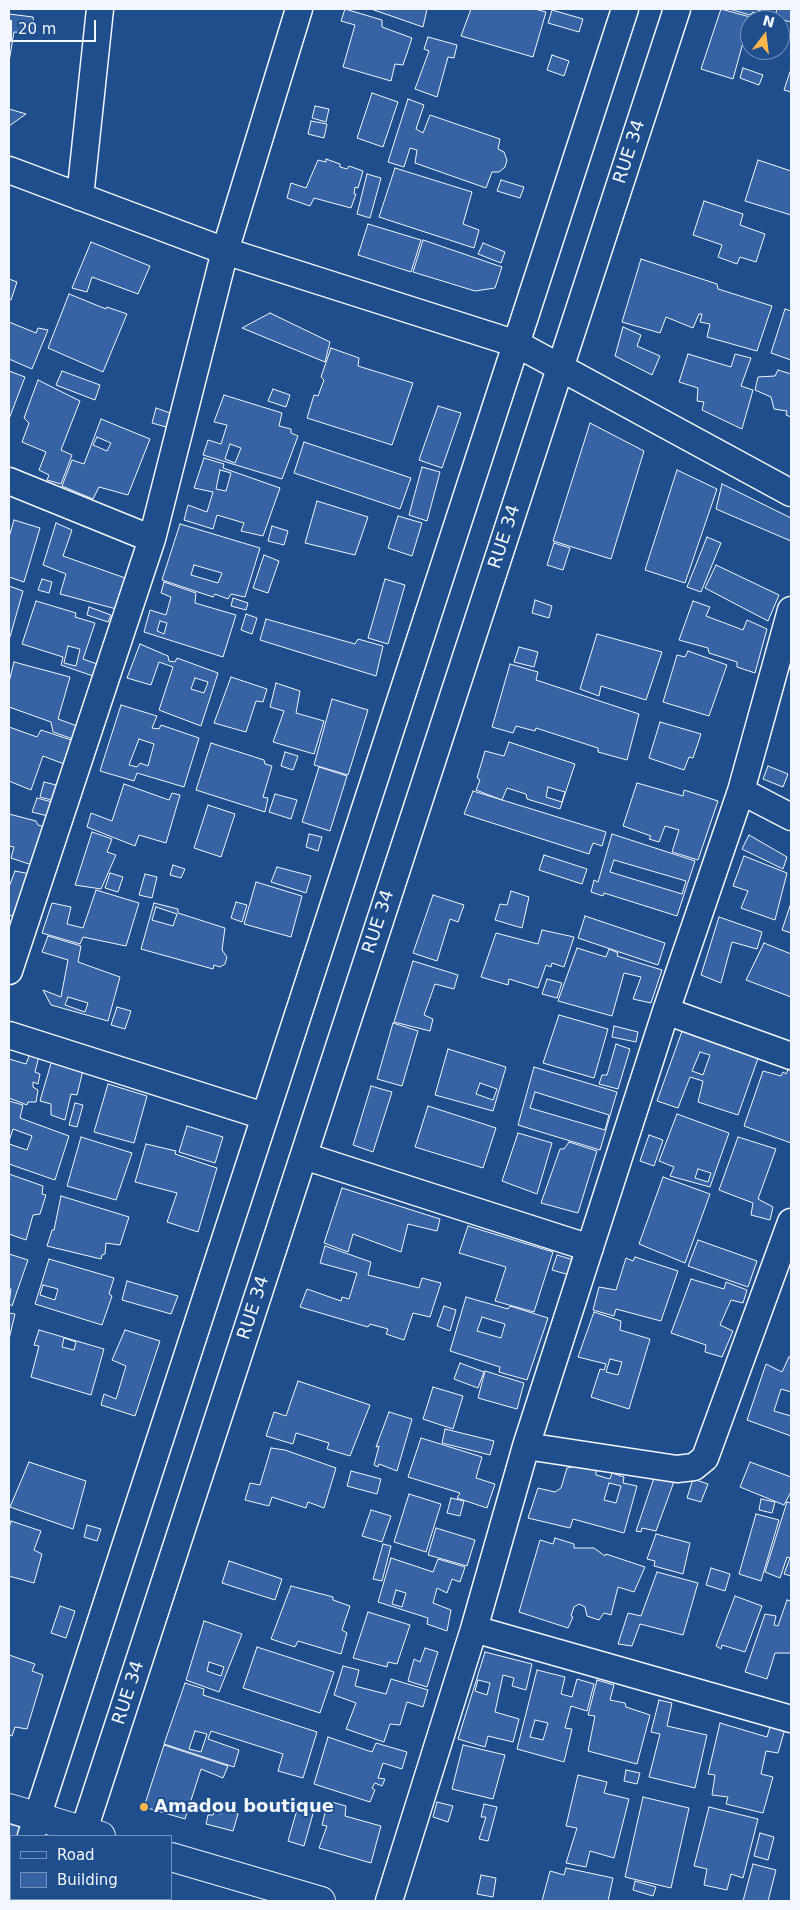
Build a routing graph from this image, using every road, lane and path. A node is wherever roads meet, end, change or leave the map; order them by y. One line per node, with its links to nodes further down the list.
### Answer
1 (100, 9): 6 (street)
2 (299, 9): 7 (street)
3 (625, 9): 8 (street)
4 (676, 9): 9 (street, RUE 34)
5 (9, 170): 6 (street)
6 (80, 197): 7 (street)
7 (225, 251): 8 (street); 12 (street)
8 (517, 344): 9 (street); 20 (street)
9 (561, 368): 11 (street); 21 (street, RUE 34)
10 (9, 481): 12 (street)
11 (791, 493)
12 (152, 539): 16 (street)
13 (791, 610): 14 (street)
14 (741, 791): 15 (street); 17 (street)
15 (791, 818)
16 (9, 971)
17 (666, 1011): 19 (street); 23 (street)
18 (9, 1035): 20 (street)
19 (791, 1056)
20 (264, 1116): 29 (street)
21 (304, 1156): 23 (street); 30 (street, RUE 34)
22 (791, 1222): 24 (street)
23 (590, 1248): 25 (street)
24 (784, 1262): 25 (street)
25 (526, 1446): 26 (street)
26 (474, 1629): 27 (street); 33 (street)
27 (791, 1718)
28 (9, 1808): 29 (street)
29 (34, 1827): 30 (street)
30 (89, 1835)
31 (172, 1857): 32 (street)
32 (322, 1901)
33 (388, 1901)

